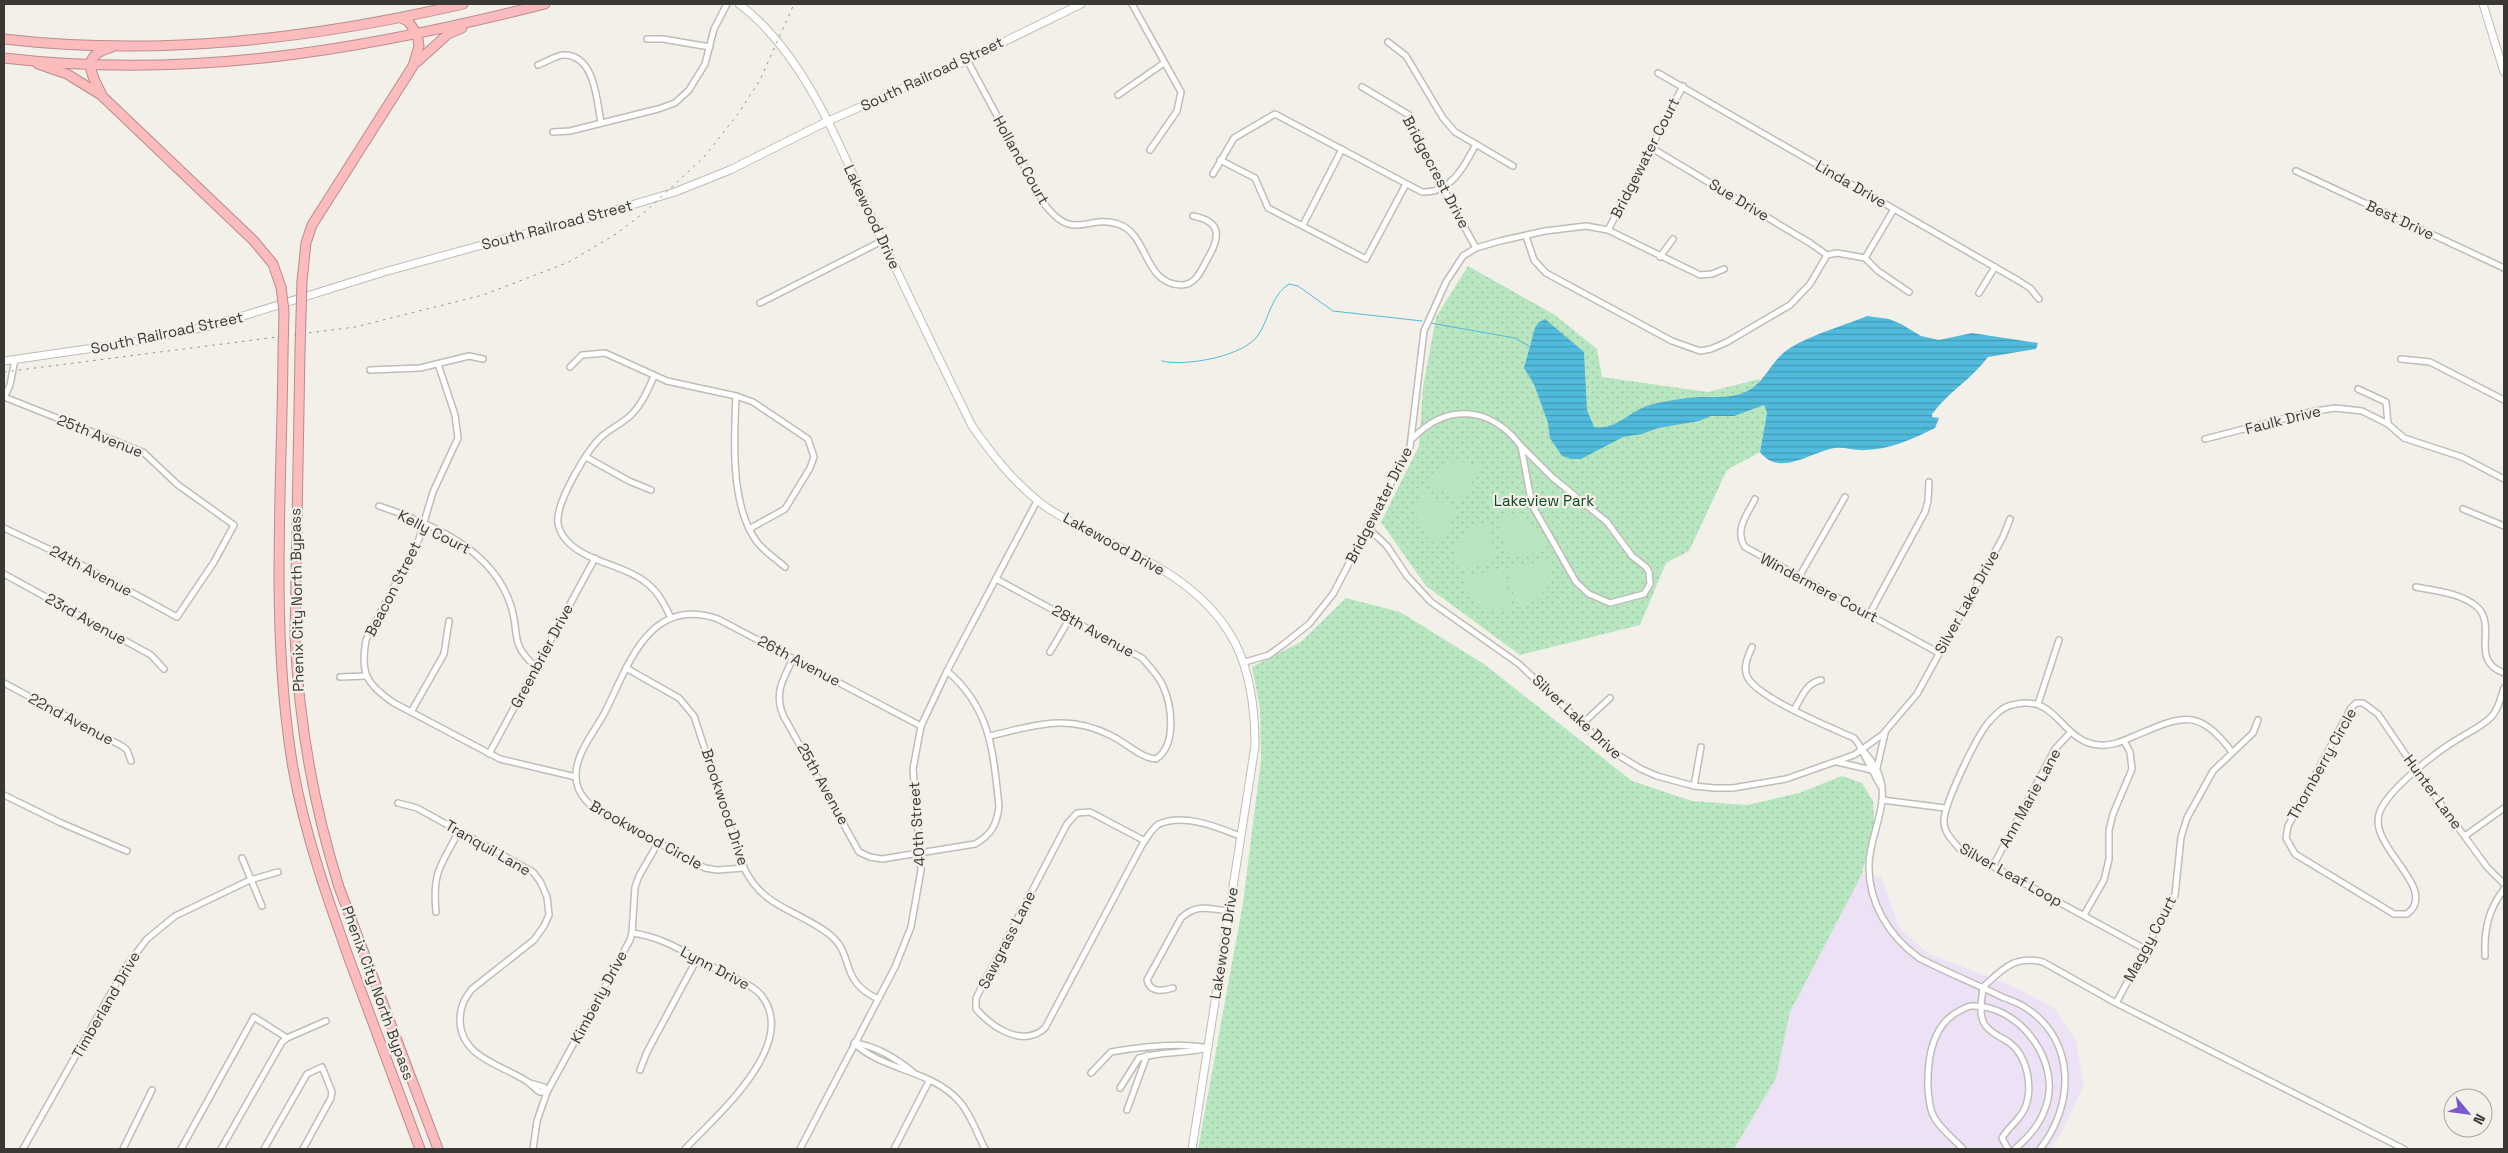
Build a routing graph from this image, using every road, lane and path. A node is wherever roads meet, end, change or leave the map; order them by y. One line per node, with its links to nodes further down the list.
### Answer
1 (463, 4): 8 (highway)
2 (545, 4): 9 (highway)
3 (727, 4): 15 (street)
4 (739, 4): 29 (street, Lakewood Drive)
5 (1081, 4): 18 (street, South Railroad Street)
6 (1132, 4): 19 (street)
7 (2483, 4): 23 (street)
8 (401, 18): 10 (highway); 14 (highway)
9 (477, 21): 10 (highway); 22 (highway)
10 (417, 34): 20 (highway); 22 (highway)
11 (4, 39): 14 (highway)
12 (647, 39): 15 (street)
13 (1388, 42): 32 (street)
14 (115, 46): 20 (highway)
15 (710, 47): 30 (street)
16 (4, 58): 17 (highway)
17 (26, 59): 20 (highway); 27 (highway)
18 (966, 60): 29 (street, South Railroad Street); 43 (street, Holland Court)
19 (1164, 63): 28 (street); 35 (street)
20 (90, 64): 27 (highway)
21 (538, 65): 30 (street)
22 (413, 66): 192 (highway, Phenix City North Bypass, bridge)
23 (2504, 72)
24 (1658, 73): 25 (street, Linda Drive)
25 (1683, 86): 33 (street, Bridgewater Court); 42 (street, Linda Drive)
26 (1362, 87): 41 (street, Bridgecrest Drive)
27 (102, 95): 191 (highway, Phenix City North Bypass, bridge)
28 (1118, 95)
29 (826, 122): 48 (street, Lakewood Drive); 61 (street, South Railroad Street)
30 (601, 123): 31 (street)
31 (553, 132)
32 (1476, 144): 37 (street); 41 (street)
33 (1650, 147): 45 (street, Bridgewater Court); 50 (street, Sue Drive)
34 (1342, 149): 36 (street); 40 (street); 44 (street)
35 (1150, 150)
36 (1220, 160): 39 (street); 44 (street)
37 (1513, 166)
38 (2296, 171): 55 (street, Best Drive)
39 (1213, 174)
40 (1406, 184): 41 (street); 44 (street)
41 (1443, 187): 49 (street, Bridgecrest Drive)
42 (1894, 209): 52 (street); 53 (street, Linda Drive)
43 (1193, 216)
44 (1303, 225)
45 (1608, 230): 46 (street, Bridgewater Drive); 51 (street, Bridgewater Drive)
46 (1526, 236): 49 (street, Bridgewater Drive); 50 (street)
47 (1673, 239): 51 (street)
48 (882, 240): 59 (street); 83 (street, Lakewood Drive)
49 (1476, 248): 74 (street, Bridgewater Drive)
50 (1827, 255): 52 (street)
51 (1660, 257): 54 (street, Bridgewater Drive)
52 (1865, 258): 56 (street)
53 (1995, 267): 57 (street); 58 (street, Linda Drive)
54 (1724, 268)
55 (2504, 268)
56 (1909, 292)
57 (1979, 293)
58 (2039, 300)
59 (760, 303)
60 (2400, 358): 72 (street)
61 (15, 359): 63 (street, South Railroad Street); 68 (street)
62 (482, 359): 64 (street)
63 (4, 360)
64 (438, 364): 66 (street); 87 (street, Beacon Street)
65 (570, 367): 67 (street)
66 (370, 370)
67 (654, 376): 70 (street); 77 (street)
68 (7, 385): 71 (street)
69 (2358, 388): 73 (street)
70 (736, 396): 91 (street); 91 (street)
71 (4, 397): 99 (street, 25th Avenue)
72 (2504, 400)
73 (2388, 424): 75 (street, Faulk Drive); 78 (street, Faulk Drive)
74 (1412, 438): 76 (street); 89 (street, Bridgewater Drive)
75 (2206, 439)
76 (1521, 446): 76 (street)
77 (586, 456): 80 (street); 92 (street)
78 (2504, 479)
79 (1929, 482): 98 (street)
80 (651, 490)
81 (1845, 497): 95 (street)
82 (1755, 499): 95 (street, Windermere Court)
83 (1037, 501): 96 (street, 40th Street); 108 (street, Lakewood Drive)
84 (379, 506): 87 (street, Kelly Court)
85 (2463, 509): 88 (street)
86 (2010, 519): 106 (street, Silver Lake Drive)
87 (424, 525): 109 (street, Kelly Court); 114 (street, Beacon Street)
88 (2504, 526)
89 (1367, 527): 108 (street, Bridgewater Drive); 125 (street, Silver Lake Drive)
90 (4, 528): 99 (street, 24th Avenue)
91 (749, 529): 93 (street)
92 (595, 558): 100 (street); 109 (street, Greenbrier Drive)
93 (785, 567)
94 (4, 574): 111 (street, 23rd Avenue)
95 (1799, 577): 98 (street, Windermere Court)
96 (996, 579): 101 (street, 28th Avenue); 112 (street, 40th Street)
97 (2416, 587): 113 (street)
98 (1869, 614): 106 (street, Windermere Court)
99 (177, 617)
100 (671, 618): 107 (street, 26th Avenue); 110 (street)
101 (1070, 618): 105 (street); 129 (street, 28th Avenue)
102 (449, 621): 123 (street)
103 (2059, 640): 121 (street)
104 (1752, 646): 122 (street)
105 (1050, 652)
106 (1940, 653): 127 (street, Silver Lake Drive)
107 (793, 660): 126 (street, 26th Avenue); 152 (street, 25th Avenue)
108 (1245, 662): 147 (street, Lakewood Drive)
109 (536, 666): 134 (street, Greenbrier Drive)
110 (626, 668): 139 (street); 155 (street, Brookwood Drive)
111 (164, 669)
112 (947, 671): 126 (street, 40th Street); 129 (street, 25th Avenue)
113 (2504, 673)
114 (366, 676): 115 (street); 123 (street)
115 (340, 677)
116 (1821, 680): 122 (street)
117 (4, 683): 135 (street, 22nd Avenue)
118 (2504, 688): 138 (street)
119 (1610, 698): 125 (street)
120 (2360, 703): 138 (street, Hunter Lane); 138 (street, Thornberry Circle)
121 (2038, 704): 128 (street); 144 (street, Silver Leaf Loop)
122 (1794, 710): 132 (street)
123 (411, 712): 134 (street)
124 (2258, 720): 133 (street, Maggy Court)
125 (1582, 724): 140 (street, Silver Lake Drive)
126 (921, 726): 152 (street, 40th Street)
127 (1886, 731): 132 (street, Silver Lake Drive); 137 (street, Silver Lake Drive)
128 (2070, 732): 130 (street); 154 (street, Ann Marie Lane)
129 (990, 736): 152 (street, 25th Avenue)
130 (2124, 741): 133 (street); 163 (street)
131 (1700, 747): 140 (street)
132 (1862, 750): 136 (street, Silver Lake Drive); 137 (street)
133 (2232, 752): 165 (street, Maggy Court)
134 (489, 754): 139 (street)
135 (131, 762)
136 (1836, 762): 137 (street); 140 (street, Silver Lake Drive)
137 (1875, 770): 142 (street)
138 (2416, 770): 148 (street, Hunter Lane)
139 (576, 777): 150 (street, Brookwood Circle)
140 (1694, 786)
141 (4, 795): 151 (street)
142 (1882, 800): 144 (street); 168 (street)
143 (398, 803): 146 (street, Tranquil Lane)
144 (1946, 808): 154 (street, Silver Leaf Loop)
145 (2504, 808): 148 (street)
146 (459, 831): 161 (street); 183 (street, Tranquil Lane)
147 (1240, 836): 149 (street, Sawgrass Lane); 162 (street, Lakewood Drive)
148 (2465, 836): 158 (street, Hunter Lane)
149 (1145, 840): 149 (street, Sawgrass Lane)
150 (658, 843): 155 (street, Brookwood Circle); 164 (street, Kimberly Drive)
151 (127, 851)
152 (920, 854): 170 (street, 40th Street)
153 (242, 858): 157 (street)
154 (1993, 866): 163 (street, Silver Leaf Loop)
155 (744, 868): 170 (street, Brookwood Drive)
156 (278, 872): 157 (street, Timberland Drive)
157 (250, 880): 160 (street); 185 (street, Timberland Drive)
158 (2504, 884)
159 (2504, 889): 166 (street)
160 (262, 906)
161 (436, 912)
162 (1228, 912): 169 (street); 176 (street, Lakewood Drive)
163 (2084, 916): 165 (street, Silver Leaf Loop)
164 (632, 933): 167 (street, Lynn Drive); 183 (street, Kimberly Drive)
165 (2145, 949): 171 (street, Maggy Court)
166 (2485, 956)
167 (697, 958): 178 (street); 194 (street, Lynn Drive)
168 (1983, 987): 171 (street); 172 (street); 202 (street)
169 (1173, 988)
170 (878, 999): 175 (street, 40th Street)
171 (2116, 1003): 203 (street)
172 (1980, 1008): 199 (street); 200 (street); 201 (street)
173 (326, 1021): 174 (street)
174 (287, 1038): 187 (street); 188 (street)
175 (854, 1043): 180 (street); 195 (street, 40th Street)
176 (1207, 1048): 177 (street); 179 (street); 198 (street, Lakewood Drive)
177 (1147, 1055): 181 (street); 184 (street)
178 (640, 1070)
179 (1091, 1074)
180 (929, 1082): 196 (street); 197 (street)
181 (1120, 1088)
182 (152, 1090): 186 (street)
183 (547, 1092): 193 (street, Kimberly Drive)
184 (1127, 1110)
185 (23, 1149)
186 (123, 1149)
187 (181, 1149)
188 (221, 1149)
189 (264, 1149): 190 (street)
190 (303, 1149)
191 (420, 1149)
192 (438, 1149)
193 (533, 1149)
194 (685, 1149)
195 (800, 1149)
196 (894, 1149)
197 (985, 1149)
198 (1192, 1149)
199 (1963, 1149)
200 (2008, 1149)
201 (2015, 1149)
202 (2040, 1149)
203 (2404, 1149)

